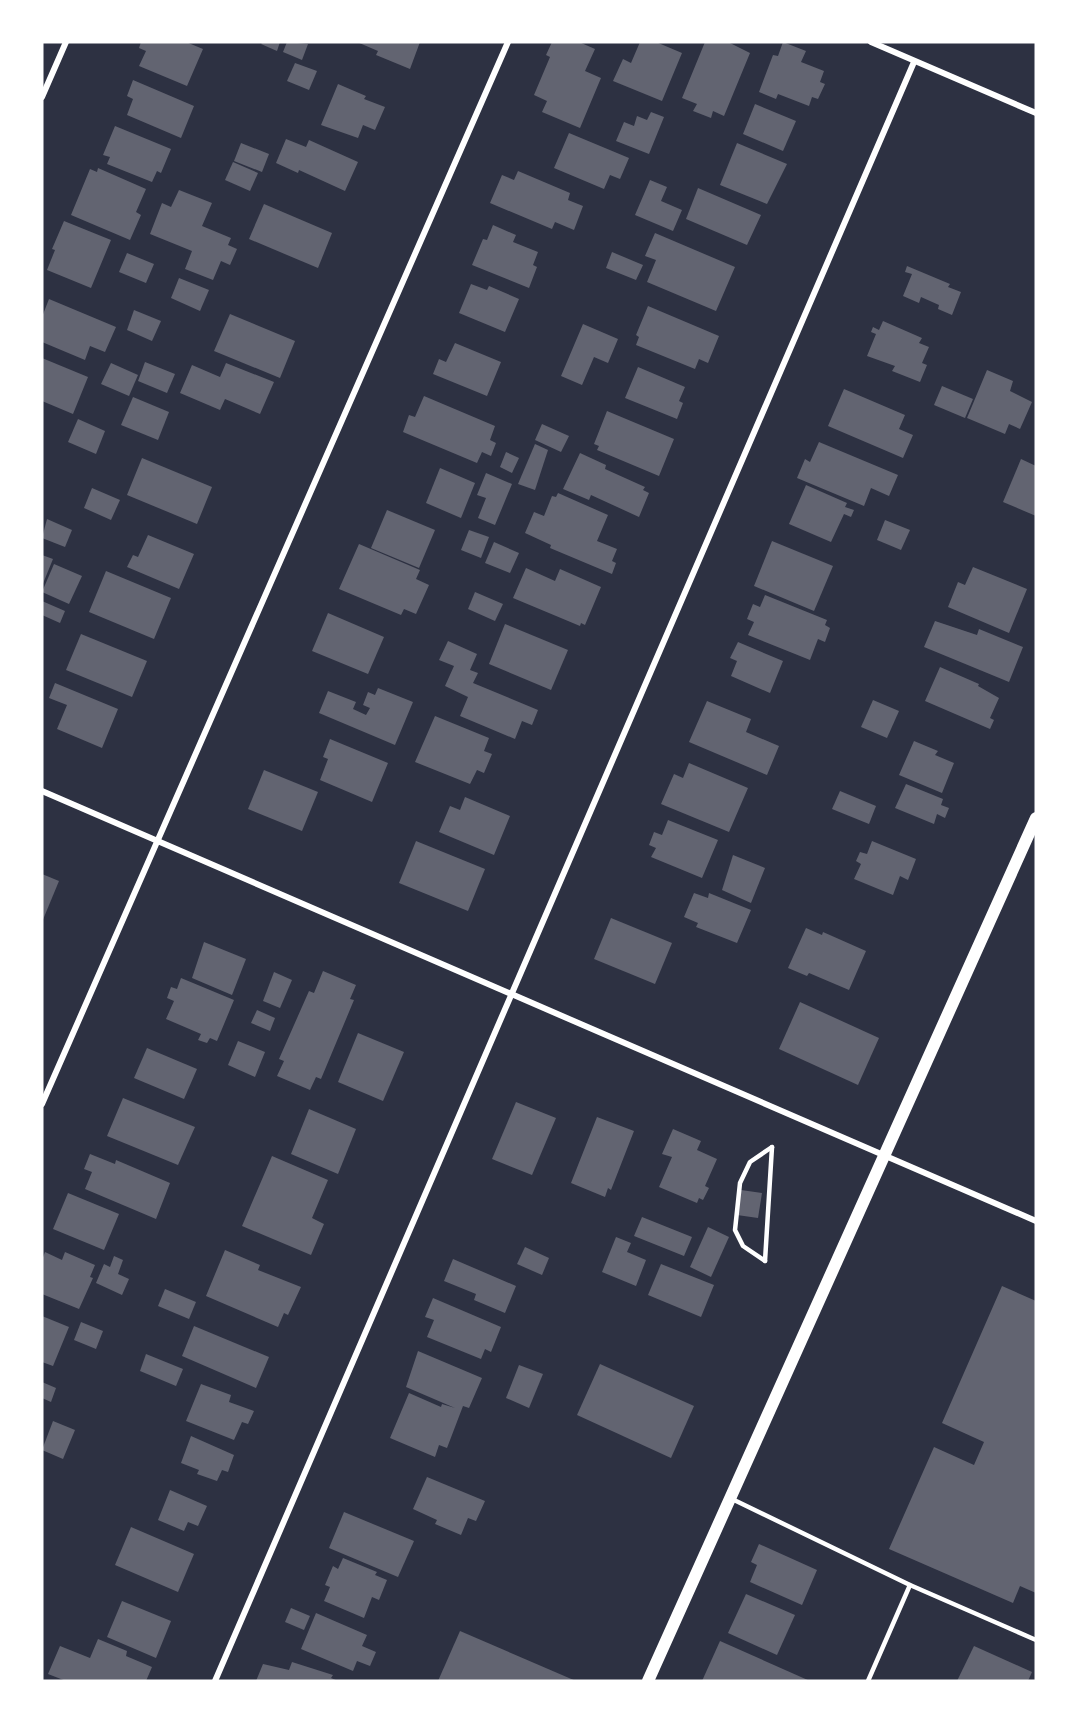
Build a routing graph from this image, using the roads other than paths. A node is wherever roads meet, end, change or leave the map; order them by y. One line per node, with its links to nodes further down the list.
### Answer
1 (66, 42): 5 (street)
2 (508, 42): 9 (street)
3 (871, 42): 4 (street)
4 (914, 62): 6 (street); 10 (street)
5 (42, 97)
6 (1036, 113)
7 (42, 791): 9 (street)
8 (1036, 818): 13 (main road)
9 (158, 841): 10 (street); 11 (street)
10 (512, 994): 13 (street); 18 (street)
11 (42, 1104)
12 (772, 1147): 12 (lane)
13 (885, 1155): 14 (street); 15 (main road)
14 (1036, 1221)
15 (730, 1498): 16 (lane); 19 (main road)
16 (910, 1585): 17 (lane); 20 (lane)
17 (1036, 1640)
18 (215, 1681)
19 (648, 1681)
20 (868, 1681)

